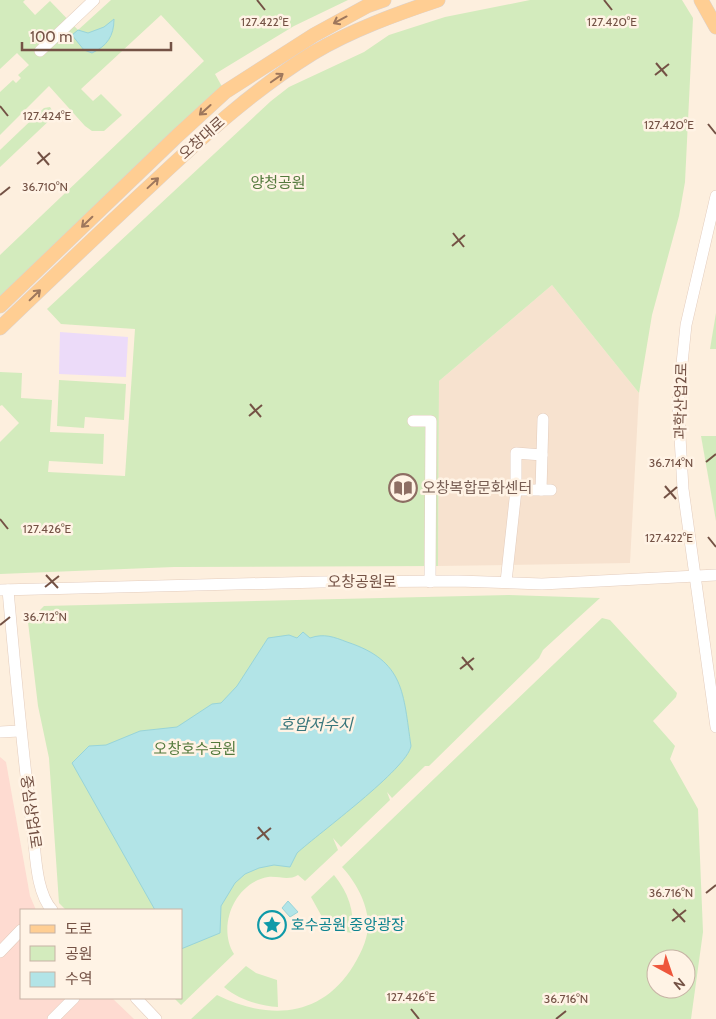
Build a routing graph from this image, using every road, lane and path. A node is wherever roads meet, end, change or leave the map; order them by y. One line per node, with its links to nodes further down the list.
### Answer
1 (94, 0): 6 (street)
2 (384, 0): 8 (main road, 오창대로, one-way to 8)
3 (438, 0): 9 (main road, 오창대로, one-way to 3)
4 (701, 0): 5 (main road)
5 (716, 28)
6 (40, 51)
7 (716, 196): 14 (street, 과학산업2로)
8 (0, 306)
9 (0, 328)
10 (543, 418): 12 (street)
11 (413, 421): 16 (street)
12 (542, 454): 13 (street); 13 (street)
13 (516, 490): 17 (street)
14 (696, 576): 15 (street, 오창공원로); 17 (street, 오창공원로); 19 (street, 과학산업2로)
15 (716, 576)
16 (430, 582): 17 (street, 오창공원로); 18 (street, 오창공원로)
17 (506, 582)
18 (4, 590): 20 (street, 오창공원로)
19 (716, 727)
20 (19, 731): 21 (street); 22 (street, 중심상업1로)
21 (0, 732)
22 (45, 908)
23 (20, 931): 24 (street)
24 (0, 952)
25 (73, 999): 27 (street)
26 (137, 999): 28 (street)
27 (53, 1019)
28 (156, 1019)

